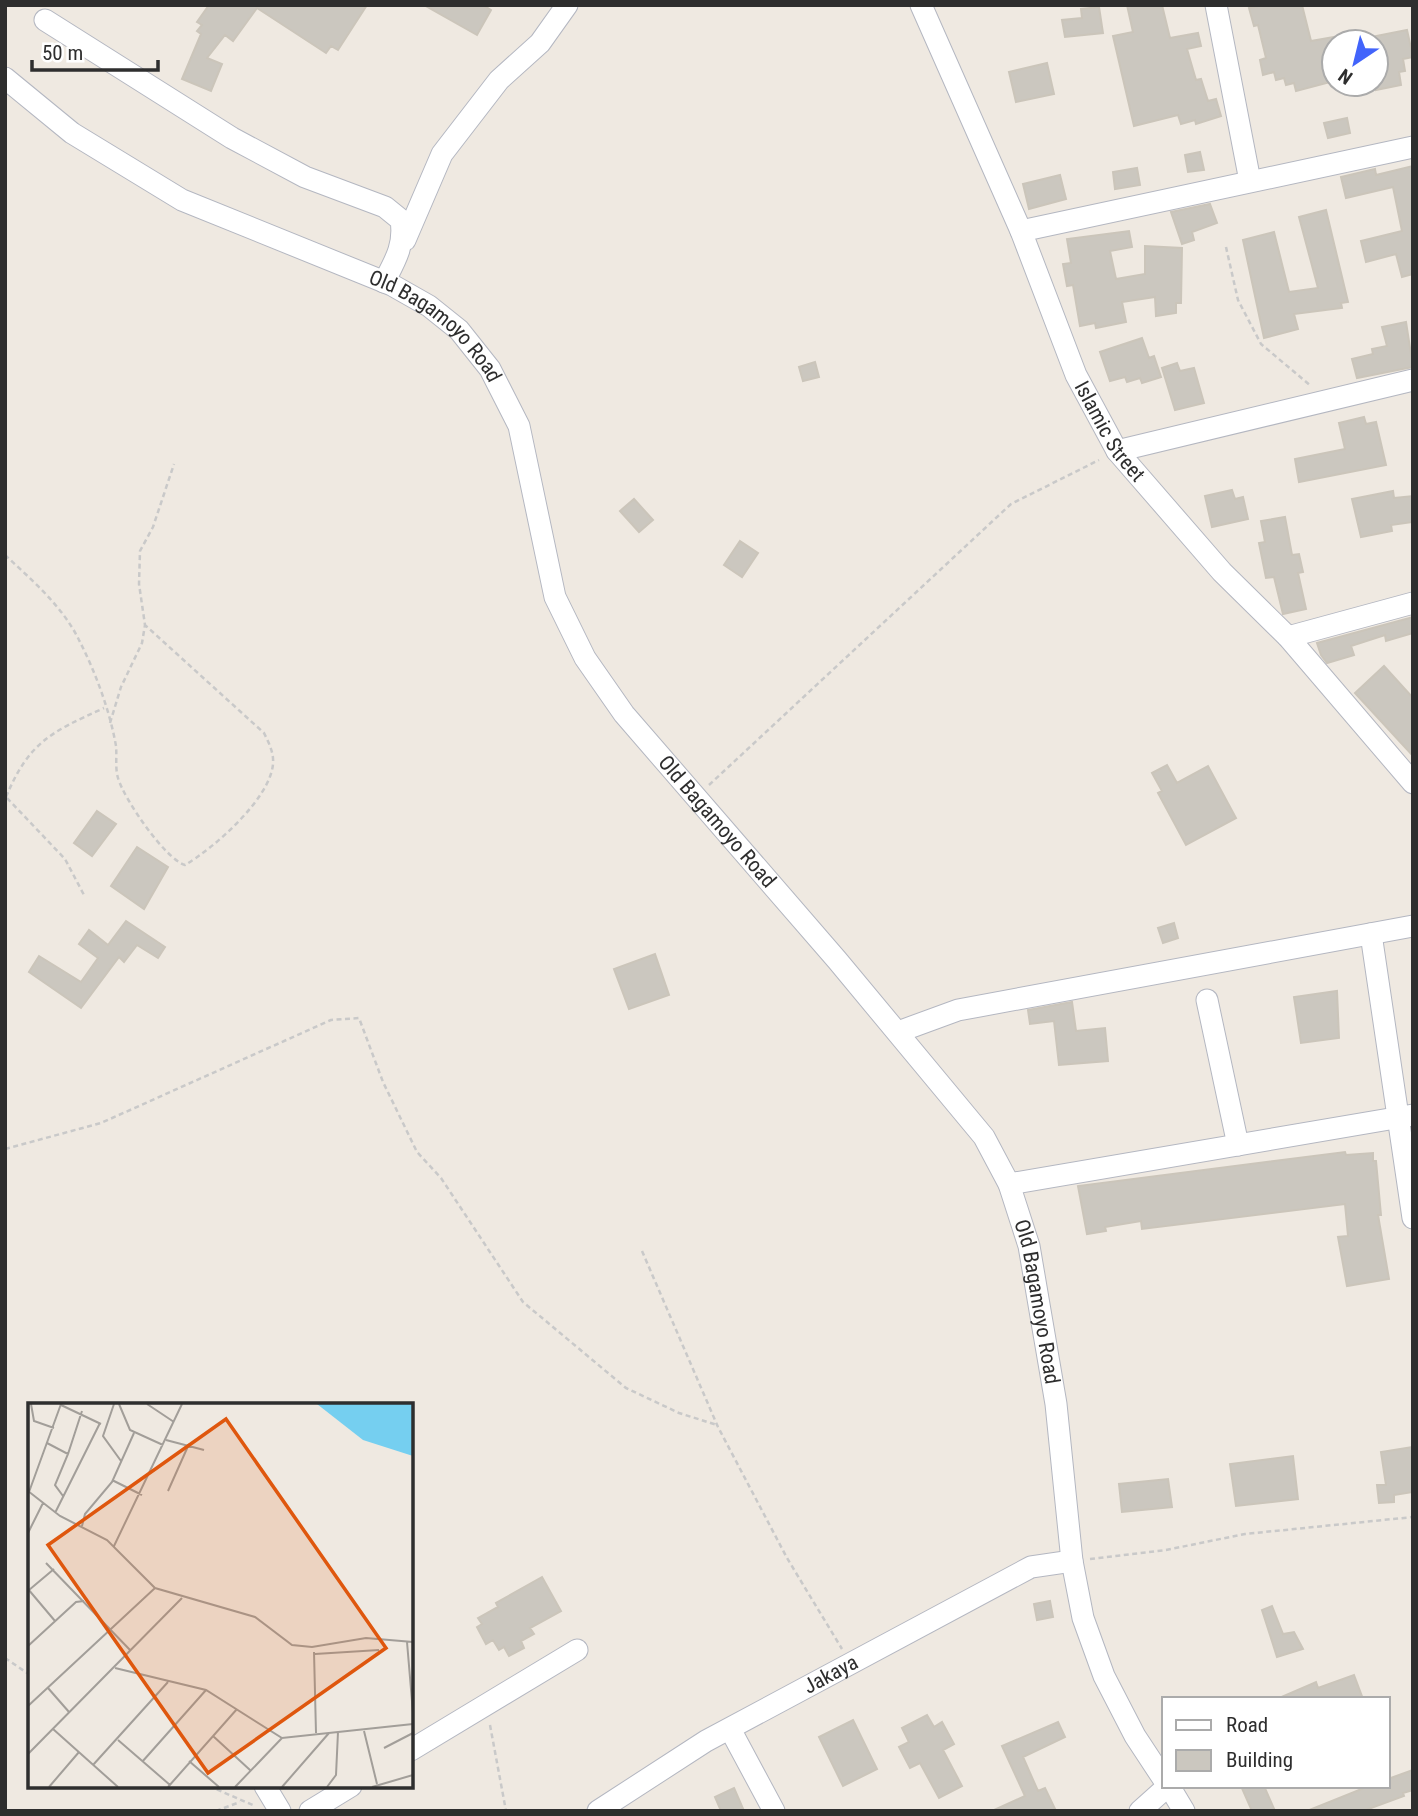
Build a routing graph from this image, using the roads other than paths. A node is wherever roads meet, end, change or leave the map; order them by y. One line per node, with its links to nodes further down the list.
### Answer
1 (567, 5): 9 (street)
2 (921, 5): 8 (street, Islamic Street)
3 (1216, 5): 7 (street)
4 (45, 20): 9 (street)
5 (5, 78): 10 (street, Old Bagamoyo Road)
6 (1413, 147): 7 (street)
7 (1250, 181): 8 (street)
8 (1021, 231): 12 (street, Islamic Street)
9 (400, 251): 10 (street)
10 (384, 282): 19 (street, Old Bagamoyo Road)
11 (1413, 380): 12 (street)
12 (1117, 452): 14 (street, Islamic Street)
13 (1413, 603): 14 (street)
14 (1288, 637): 15 (street, Islamic Street)
15 (1413, 783)
16 (1413, 926): 17 (street)
17 (1371, 934): 19 (street); 20 (street)
18 (1207, 1000): 21 (street)
19 (898, 1032): 22 (street, Old Bagamoyo Road)
20 (1405, 1116): 21 (street); 23 (street)
21 (1238, 1145): 22 (street)
22 (1009, 1184): 24 (street, Old Bagamoyo Road)
23 (1413, 1218)
24 (1072, 1561): 26 (street, Jakaya); 28 (street, Old Bagamoyo Road)
25 (578, 1650): 27 (street)
26 (730, 1729): 35 (street, Jakaya); 36 (street)
27 (413, 1749)
28 (1162, 1777)
29 (266, 1788): 33 (street)
30 (348, 1788): 34 (street)
31 (1166, 1788): 37 (street)
32 (1169, 1788): 38 (street)
33 (271, 1810)
34 (310, 1811)
35 (598, 1811)
36 (775, 1811)
37 (1140, 1811)
38 (1184, 1811)

